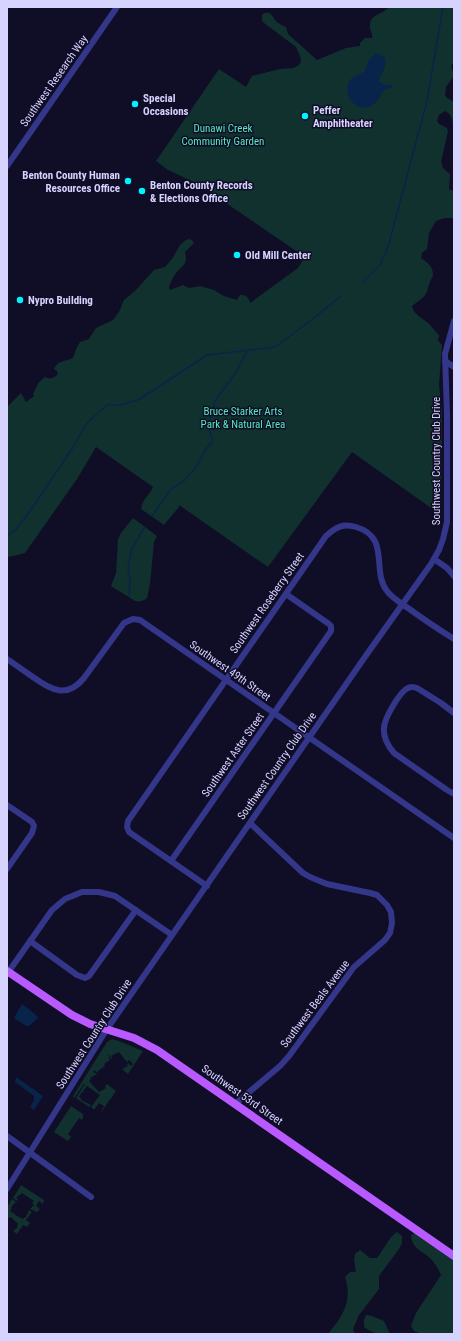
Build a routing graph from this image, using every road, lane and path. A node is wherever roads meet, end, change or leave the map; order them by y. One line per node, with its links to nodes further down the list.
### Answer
1 (117, 7): 2 (street, Southwest Research Way)
2 (7, 166)
3 (454, 321): 4 (street, Southwest Country Club Drive)
4 (445, 361): 5 (street); 6 (street, Southwest Country Club Drive)
5 (454, 367)
6 (434, 559): 7 (street); 9 (street, Southwest Country Club Drive)
7 (454, 576)
8 (286, 594): 9 (street, Southwest Roseberry Street); 12 (street, Southwest Roseberry Street); 14 (street, Southwest Aster Street)
9 (403, 604): 10 (street, Southwest Roseberry Street); 15 (street, Southwest Country Club Drive)
10 (454, 639)
11 (7, 659): 12 (street, Southwest 49th Street)
12 (225, 680): 14 (street, Southwest 49th Street); 20 (street, Southwest Roseberry Street)
13 (454, 713): 16 (street)
14 (273, 714): 15 (street, Southwest 49th Street); 20 (street, Southwest Aster Street)
15 (308, 738): 18 (street, Southwest Country Club Drive); 19 (street, Southwest 49th Street)
16 (454, 794)
17 (7, 805): 21 (street)
18 (250, 823): 22 (street, Southwest Country Club Drive); 28 (street, Southwest Beals Avenue)
19 (454, 838)
20 (172, 861): 22 (street, Southwest Roseberry Street)
21 (7, 869)
22 (207, 886): 24 (street, Southwest Country Club Drive)
23 (136, 910): 24 (street); 25 (street); 25 (street)
24 (172, 935): 27 (street, Southwest Country Club Drive)
25 (30, 941): 26 (street)
26 (8, 973): 27 (main road, Southwest 53rd Street)
27 (107, 1029): 28 (main road, Southwest 53rd Street); 30 (street, Southwest Country Club Drive)
28 (235, 1104): 33 (main road, Southwest 53rd Street)
29 (7, 1136): 30 (street)
30 (29, 1153): 31 (street, Southwest Country Club Drive); 32 (street)
31 (7, 1188)
32 (91, 1197)
33 (454, 1256)

